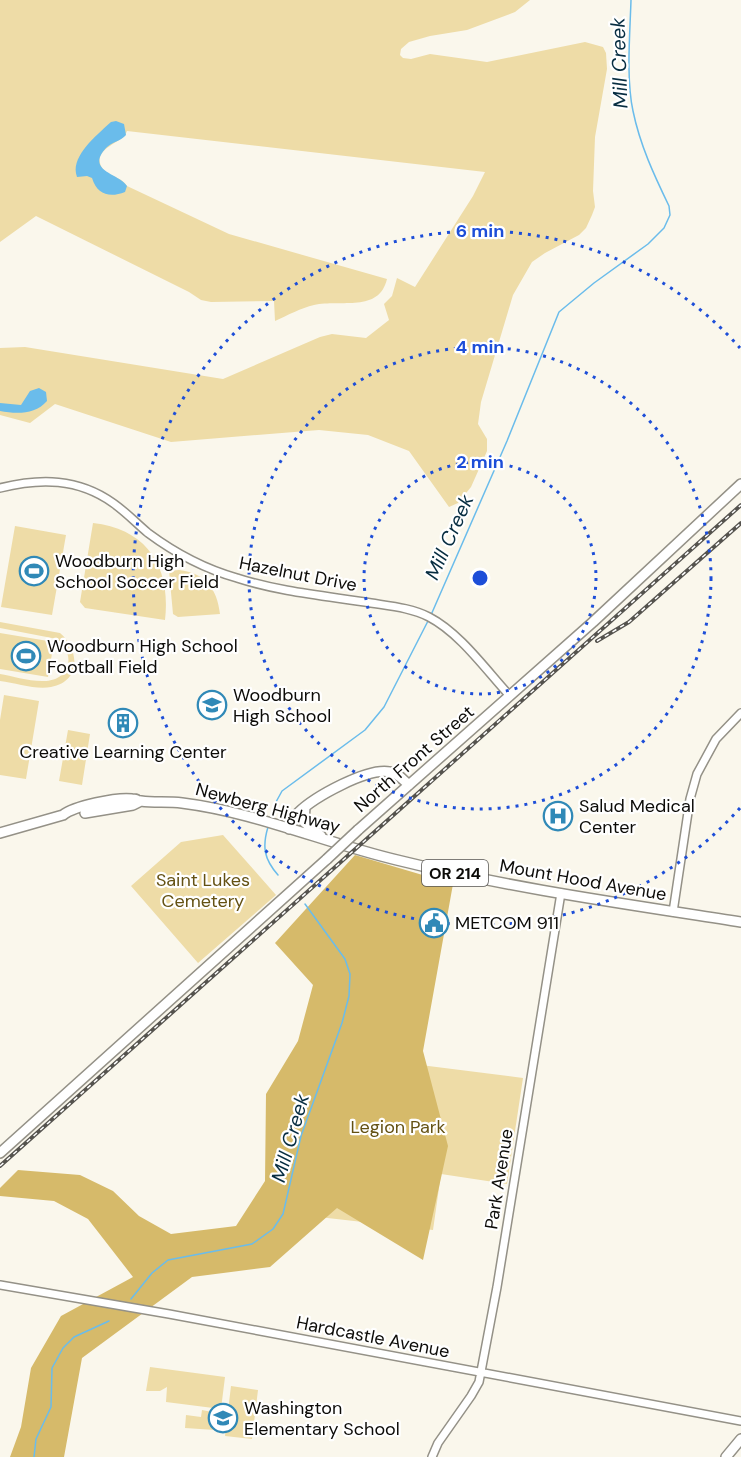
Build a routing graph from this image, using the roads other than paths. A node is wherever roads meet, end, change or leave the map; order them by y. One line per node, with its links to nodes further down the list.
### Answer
1 (741, 484): 3 (main road, North Front Street)
2 (0, 488): 3 (street, Hazelnut Drive)
3 (510, 696): 5 (main road, North Front Street)
4 (741, 713): 12 (street)
5 (409, 785): 6 (main road); 14 (main road, North Front Street, bridge)
6 (305, 807): 7 (main road); 9 (main road)
7 (289, 829): 8 (main road, Newberg Highway / OR 214); 9 (main road, Newberg Highway / OR 214)
8 (0, 833)
9 (328, 841): 10 (main road, Newberg Highway / OR 214)
10 (350, 848): 11 (main road, Mount Hood Avenue / OR 214)
11 (561, 893): 12 (main road, Mount Hood Avenue / OR 214); 16 (street, Park Avenue)
12 (673, 912): 13 (main road, Mount Hood Avenue / OR 214)
13 (741, 922)
14 (0, 1153)
15 (0, 1285): 16 (street, Hardcastle Avenue)
16 (481, 1372): 17 (street, Hardcastle Avenue); 19 (street, Park Avenue)
17 (741, 1421)
18 (741, 1438): 20 (main road)
19 (432, 1457)
20 (726, 1457)

